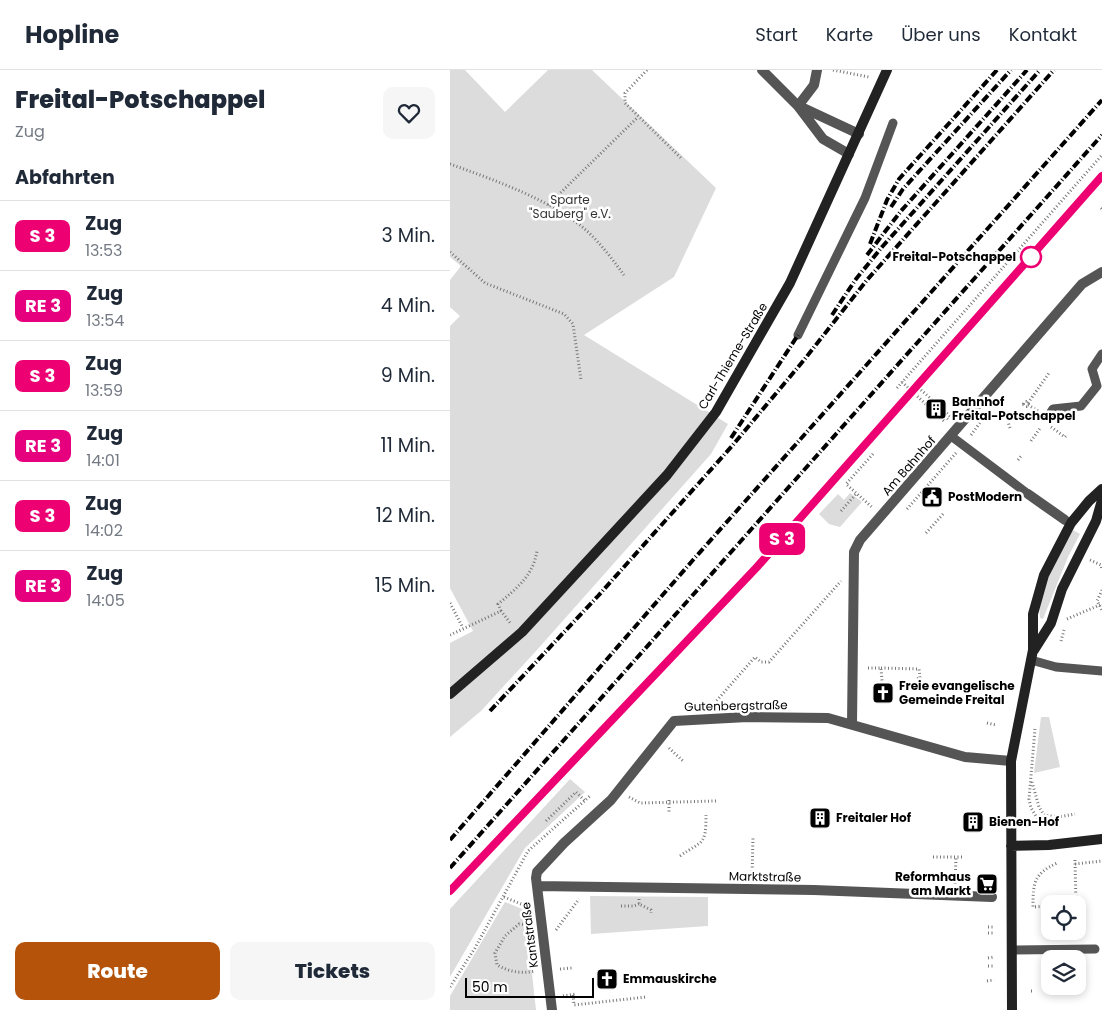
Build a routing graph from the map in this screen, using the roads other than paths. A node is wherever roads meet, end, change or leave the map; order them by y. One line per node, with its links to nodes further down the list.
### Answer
1 (762, 70): 4 (street)
2 (817, 70): 4 (street)
3 (887, 70): 6 (street, Carl-Thieme-Straße)
4 (798, 106): 6 (street); 7 (street)
5 (893, 123): 9 (lane)
6 (858, 134): 7 (street, Carl-Thieme-Straße)
7 (849, 154): 19 (street, Carl-Thieme-Straße)
8 (1102, 272): 12 (street, Am Bahnhof)
9 (798, 335)
10 (1102, 354): 11 (lane)
11 (1048, 417)
12 (951, 436): 14 (lane); 20 (street, Am Bahnhof)
13 (1102, 489): 17 (street)
14 (1028, 494): 16 (street)
15 (1102, 500): 17 (street)
16 (1065, 520)
17 (1032, 655): 18 (lane); 21 (street)
18 (1102, 671)
19 (450, 694)
20 (852, 724): 21 (street, Gutenbergstraße); 24 (street, Gutenbergstraße)
21 (1011, 761): 23 (street)
22 (1102, 839): 23 (street)
23 (1011, 846): 27 (street)
24 (537, 886): 25 (street, Marktstraße); 28 (street, Kantstraße)
25 (992, 898)
26 (1095, 949): 27 (lane)
27 (1014, 950): 29 (street)
28 (552, 1010)
29 (1012, 1010)

